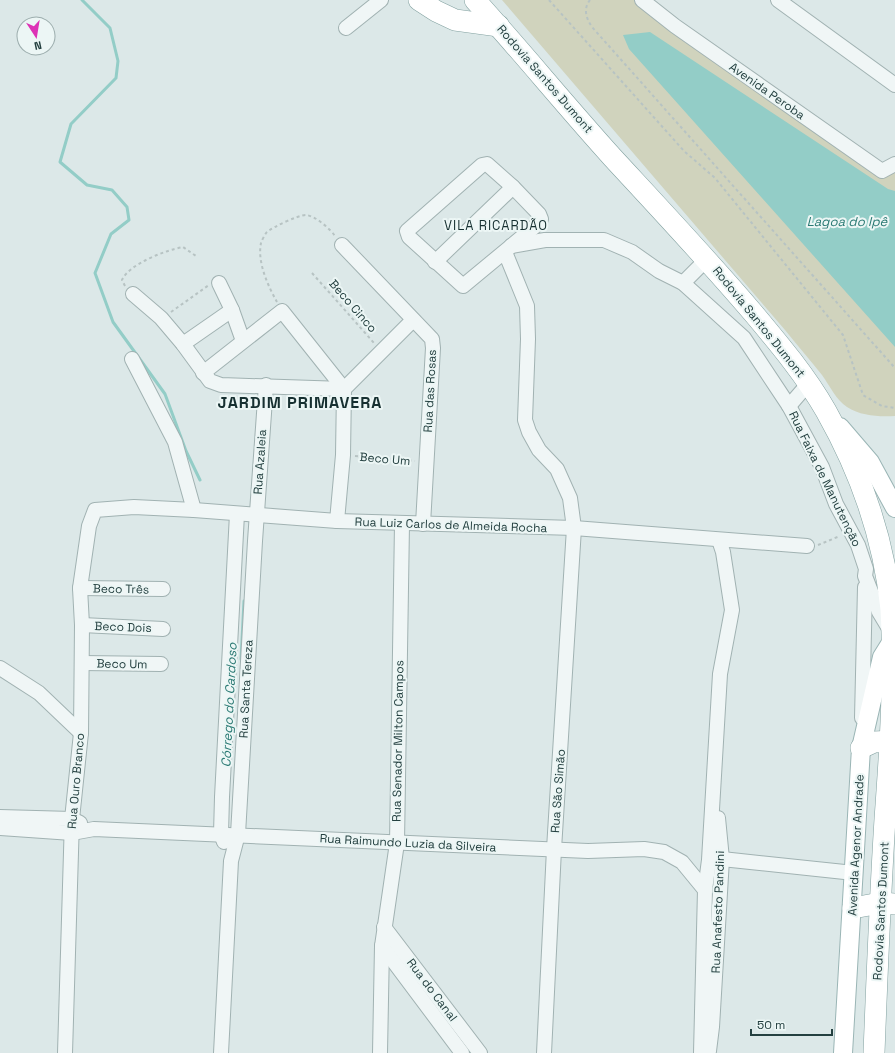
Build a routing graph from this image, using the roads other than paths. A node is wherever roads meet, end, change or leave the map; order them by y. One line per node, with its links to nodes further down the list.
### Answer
1 (381, 0): 7 (street)
2 (419, 0): 6 (highway)
3 (475, 0): 6 (highway, Rodovia Santos Dumont)
4 (642, 0): 9 (street, Avenida Peroba)
5 (778, 0): 8 (street)
6 (499, 26): 13 (highway, Rodovia Santos Dumont)
7 (346, 28)
8 (895, 85)
9 (895, 164)
10 (513, 187): 12 (street); 14 (street); 14 (street)
11 (342, 245): 19 (street, Rua das Rosas)
12 (508, 249): 14 (street); 16 (street, Rua Faixa de Manutenção); 37 (street, Rua São Simão)
13 (707, 259): 16 (street); 24 (highway, Rodovia Santos Dumont)
14 (435, 262)
15 (219, 283): 18 (street)
16 (684, 283): 27 (street, Rua Faixa de Manutenção)
17 (133, 294): 21 (street)
18 (232, 310): 20 (street); 21 (street)
19 (413, 320): 26 (street); 36 (street, Rua das Rosas)
20 (243, 341): 23 (street); 26 (street)
21 (183, 344): 23 (street)
22 (132, 359): 31 (street)
23 (203, 372): 25 (street)
24 (808, 384): 27 (street, Rua Faixa de Manutenção); 28 (highway, Rodovia Santos Dumont)
25 (266, 385): 26 (street); 33 (street, Rua Azaleia)
26 (344, 389): 34 (street)
27 (789, 406): 40 (street, Rua Faixa de Manutenção)
28 (826, 410): 29 (main road); 45 (highway, Rodovia Santos Dumont)
29 (895, 508)
30 (94, 510): 31 (street, Rua Luiz Carlos de Almeida Rocha); 41 (street, Rua Ouro Branco)
31 (194, 510): 32 (street, Rua Luiz Carlos de Almeida Rocha)
32 (237, 514): 33 (street, Rua Luiz Carlos de Almeida Rocha); 56 (street, Rua Santa Tereza)
33 (256, 516): 34 (street, Rua Luiz Carlos de Almeida Rocha); 57 (street, Rua Santa Tereza)
34 (337, 521): 35 (street, Rua Luiz Carlos de Almeida Rocha)
35 (402, 524): 36 (street, Rua Luiz Carlos de Almeida Rocha); 58 (street, Rua Senador Milton Campos)
36 (423, 524): 37 (street, Rua Luiz Carlos de Almeida Rocha)
37 (574, 528): 38 (street, Rua Luiz Carlos de Almeida Rocha); 59 (street, Rua São Simão)
38 (719, 540): 39 (street, Rua Luiz Carlos de Almeida Rocha); 52 (street, Rua Anafesto Pandini)
39 (807, 546)
40 (866, 576): 45 (street, Rua Faixa de Manutenção); 51 (street, Rua Faixa de Manutenção)
41 (80, 588): 42 (street, Beco Três); 43 (street, Rua Ouro Branco)
42 (163, 589)
43 (82, 625): 44 (street, Beco Dois); 46 (street, Rua Ouro Branco)
44 (164, 629)
45 (892, 637): 50 (highway, Rodovia Santos Dumont); 51 (main road, Avenida Agenor Andrade)
46 (82, 663): 47 (street, Beco Um); 49 (street, Rua Ouro Branco)
47 (161, 664)
48 (0, 668): 49 (street)
49 (81, 733): 54 (street, Rua Ouro Branco)
50 (893, 741): 51 (highway); 64 (highway, Rodovia Santos Dumont)
51 (861, 748): 62 (main road, Avenida Agenor Andrade)
52 (714, 770): 60 (street, Rua Anafesto Pandini); 63 (street, Rua Anafesto Pandini)
53 (0, 816): 54 (street)
54 (72, 826): 55 (street); 56 (street, Rua Raimundo Luzia da Silveira); 68 (street, Rua Ouro Branco)
55 (0, 828)
56 (221, 834): 57 (street, Rua Raimundo Luzia da Silveira); 61 (street, Rua Santa Tereza)
57 (238, 834): 58 (street, Rua Raimundo Luzia da Silveira); 61 (street, Rua Santa Tereza)
58 (397, 843): 59 (street, Rua Raimundo Luzia da Silveira); 66 (street, Rua Senador Milton Campos)
59 (554, 849): 63 (street, Rua Raimundo Luzia da Silveira); 73 (street, Rua São Simão)
60 (722, 859): 62 (street); 75 (street, Rua Anafesto Pandini)
61 (231, 861): 69 (street, Rua Santa Tereza)
62 (854, 873): 65 (main road, Avenida Agenor Andrade)
63 (705, 890): 74 (street, Rua Anafesto Pandini)
64 (888, 904): 65 (highway); 77 (highway, Rodovia Santos Dumont)
65 (853, 908): 76 (main road, Avenida Agenor Andrade)
66 (384, 927): 67 (street, Rua Senador Milton Campos); 72 (street, Rua do Canal)
67 (382, 946): 70 (street, Rua Senador Milton Campos); 71 (street, Rua do Canal)
68 (65, 1053)
69 (221, 1053)
70 (380, 1053)
71 (462, 1053)
72 (480, 1053)
73 (544, 1053)
74 (701, 1053)
75 (708, 1053)
76 (843, 1053)
77 (874, 1053)

